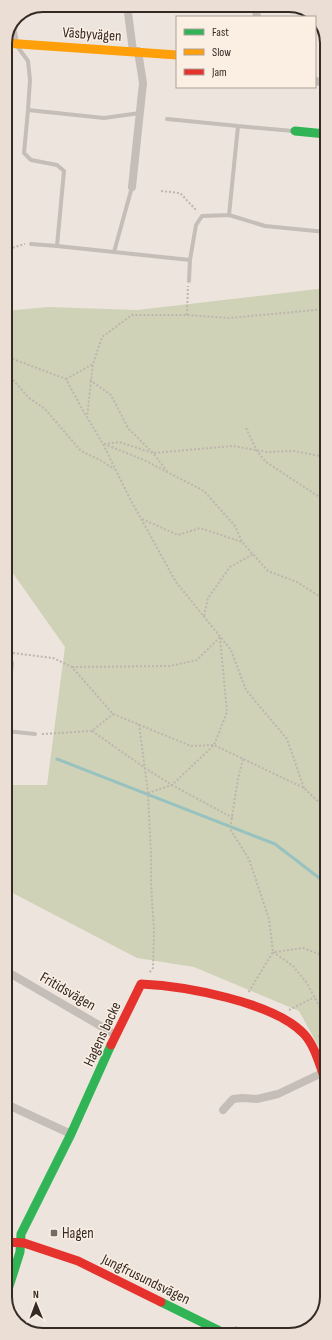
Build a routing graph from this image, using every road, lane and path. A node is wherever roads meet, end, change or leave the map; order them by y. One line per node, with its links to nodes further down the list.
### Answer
1 (128, 12): 4 (street)
2 (13, 34): 3 (street)
3 (15, 43): 4 (street, Väsbyvägen); 6 (lane)
4 (136, 51): 5 (street, Väsbyvägen); 7 (street)
5 (176, 55)
6 (28, 110): 7 (lane); 18 (lane)
7 (140, 114): 12 (street)
8 (167, 119): 9 (lane)
9 (238, 126): 10 (lane); 14 (lane)
10 (295, 131): 11 (street)
11 (320, 133)
12 (132, 188): 20 (lane)
13 (161, 191): 15 (path)
14 (229, 215): 15 (lane); 16 (lane)
15 (202, 216): 21 (lane)
16 (320, 231)
17 (30, 244): 18 (lane); 19 (path)
18 (57, 246): 20 (lane)
19 (12, 248)
20 (114, 252): 21 (lane)
21 (190, 260): 22 (lane)
22 (189, 281): 24 (path)
23 (320, 310): 24 (path)
24 (187, 314): 26 (path)
25 (12, 359): 28 (path)
26 (93, 364): 28 (path); 29 (path)
27 (12, 379): 36 (path)
28 (66, 379): 30 (path)
29 (90, 380): 30 (path); 34 (path)
30 (87, 417): 32 (path)
31 (246, 428): 33 (path)
32 (103, 444): 34 (path); 36 (path); 37 (path)
33 (257, 450): 34 (path); 35 (path); 38 (path)
34 (153, 453): 37 (path)
35 (320, 456)
36 (116, 470): 39 (path)
37 (168, 473): 40 (path)
38 (320, 497)
39 (141, 519): 40 (path); 43 (path)
40 (242, 542): 41 (path)
41 (253, 554): 42 (path); 43 (path)
42 (320, 597)
43 (204, 616): 44 (path)
44 (220, 637): 46 (path); 52 (path); 56 (path)
45 (13, 652): 46 (path)
46 (72, 667): 47 (path)
47 (113, 714): 48 (path); 49 (path)
48 (139, 724): 52 (path); 54 (path)
49 (92, 731): 51 (path); 54 (path)
50 (12, 732): 51 (lane)
51 (35, 734)
52 (214, 745): 53 (path); 55 (path)
53 (243, 759): 56 (path); 59 (path)
54 (145, 768): 55 (path); 57 (path)
55 (172, 785): 57 (path); 59 (path)
56 (304, 788): 58 (path)
57 (148, 793): 63 (path)
58 (320, 803)
59 (233, 818): 60 (path)
60 (273, 952): 61 (path); 64 (path); 65 (path)
61 (320, 954)
62 (12, 974): 68 (street, Fritidsvägen)
63 (141, 984): 65 (street); 68 (street, Hagens backe)
64 (315, 997): 66 (path); 67 (path)
65 (242, 1003): 67 (street)
66 (320, 1007)
67 (278, 1016): 69 (street)
68 (116, 1035): 73 (street, Hagens backe)
69 (320, 1068)
70 (320, 1074): 72 (street)
71 (12, 1107): 73 (street)
72 (223, 1110)
73 (71, 1134): 75 (street, Hagens backe)
74 (12, 1242): 75 (street, Jungfrusundsvägen)
75 (20, 1243): 76 (street, Hagens backe); 77 (street, Jungfrusundsvägen)
76 (12, 1277)
77 (214, 1328)

